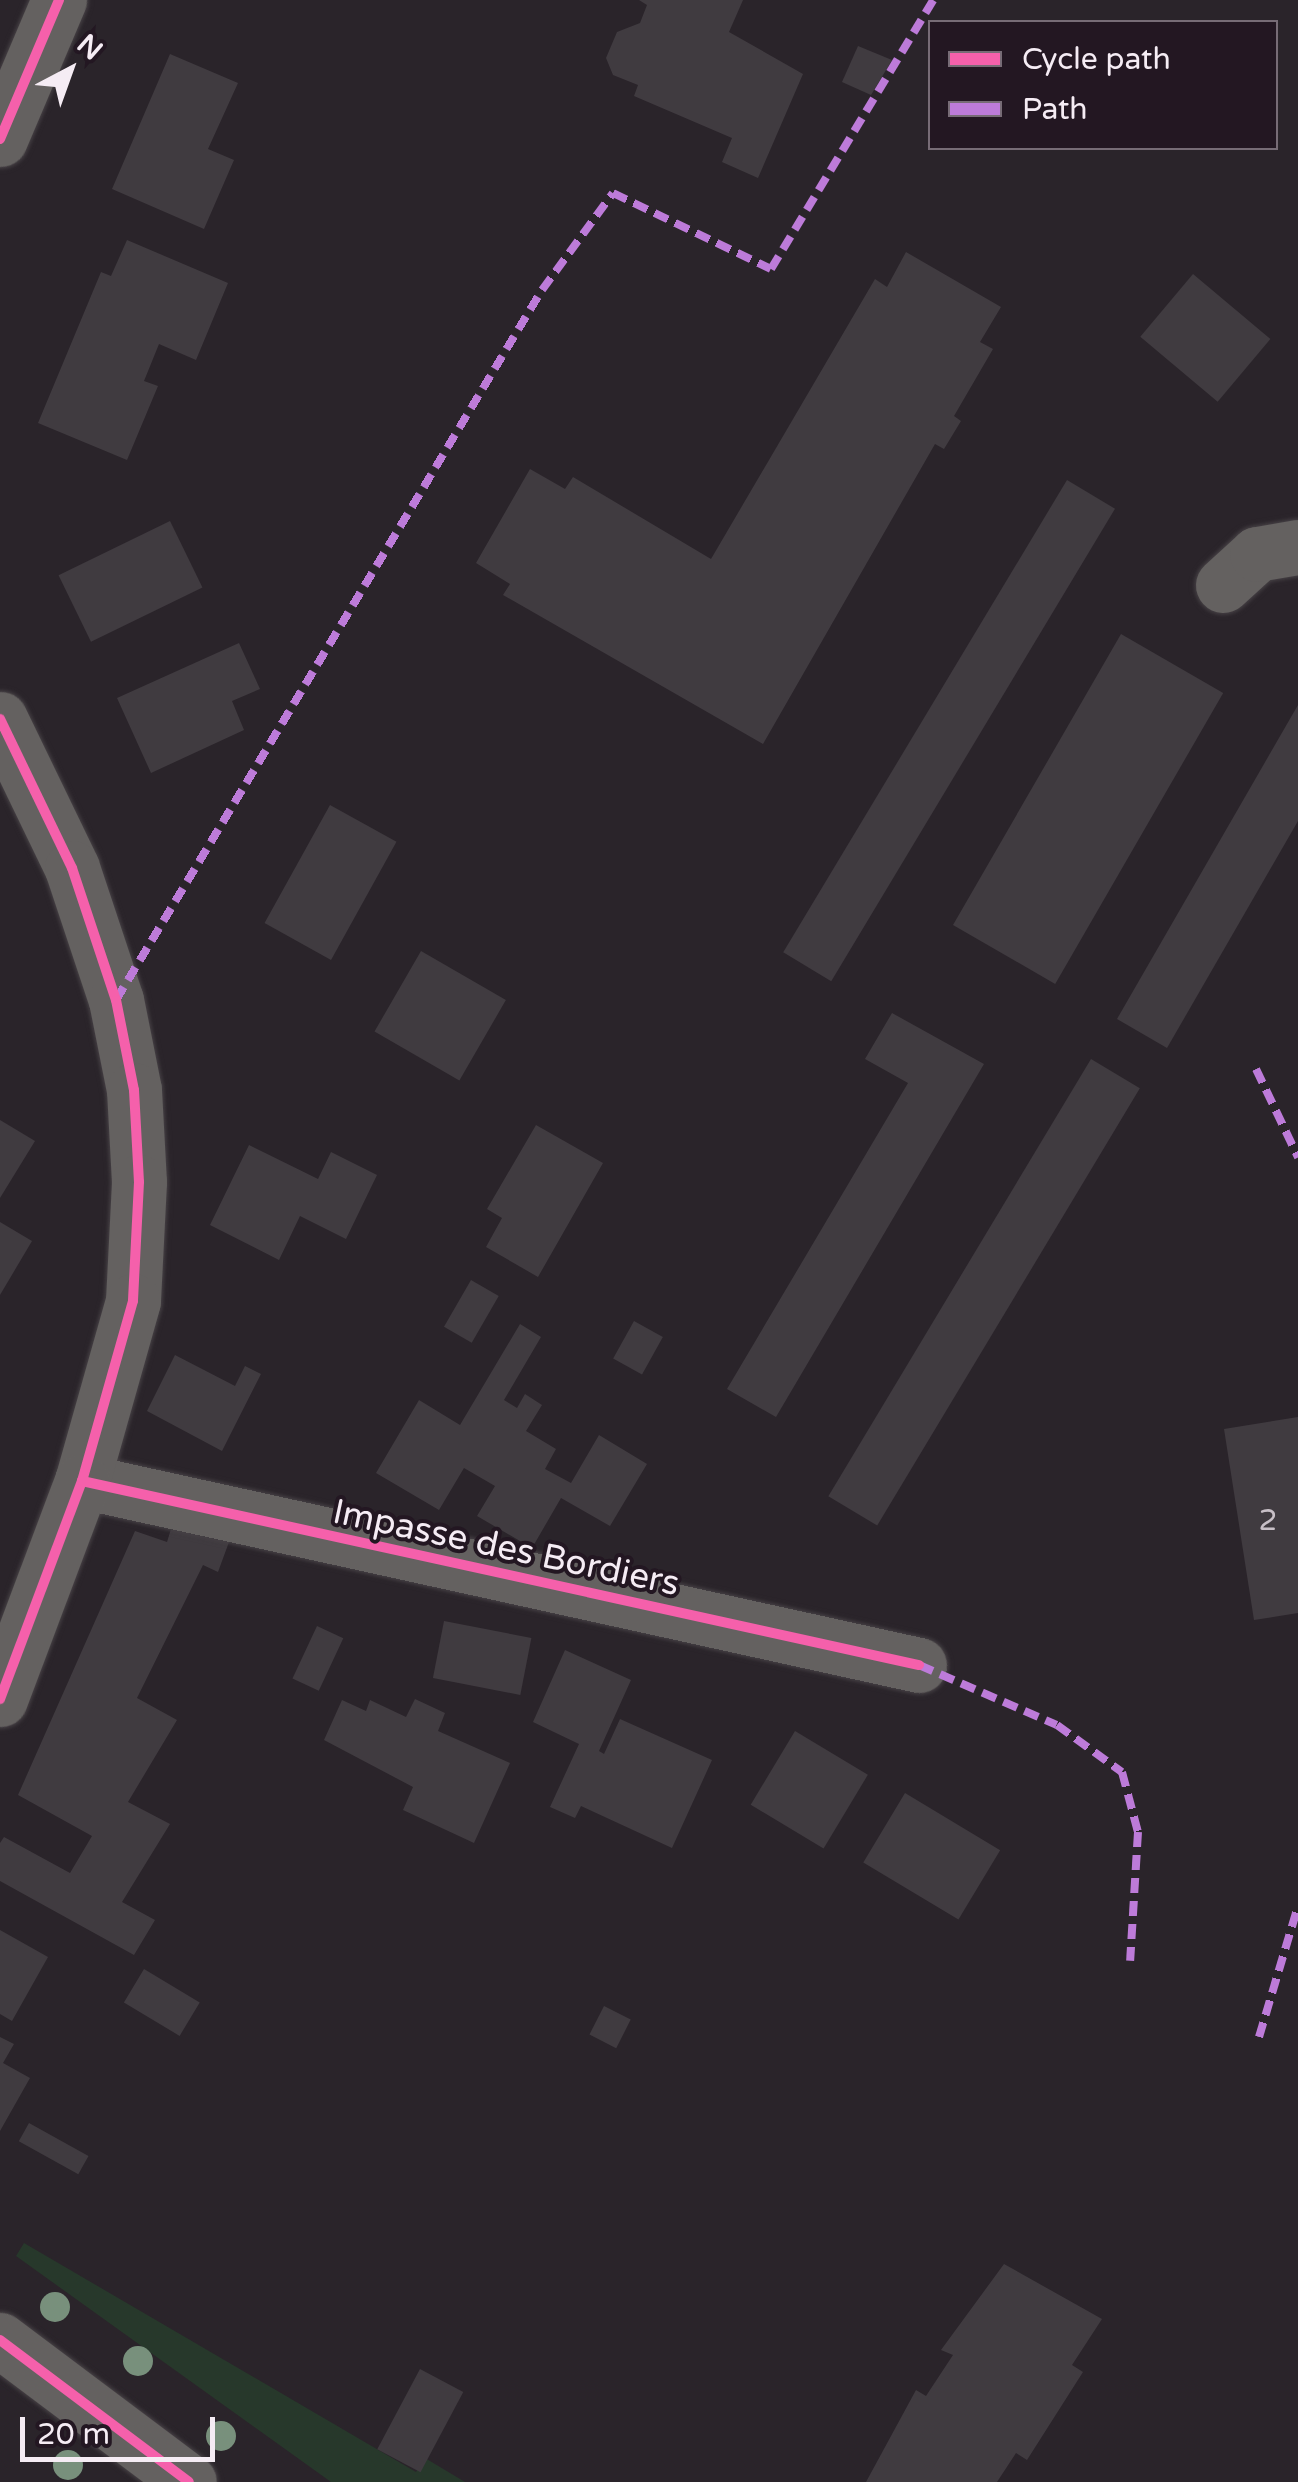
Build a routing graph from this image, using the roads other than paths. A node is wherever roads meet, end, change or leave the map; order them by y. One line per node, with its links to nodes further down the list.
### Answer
1 (60, 0): 2 (street)
2 (0, 139)
3 (1298, 547): 4 (street)
4 (1223, 585)
5 (0, 719): 6 (street)
6 (82, 1482): 7 (street, Impasse des Bordiers); 8 (street)
7 (919, 1666)
8 (0, 1698)
9 (0, 2340): 10 (street)
10 (189, 2482)

